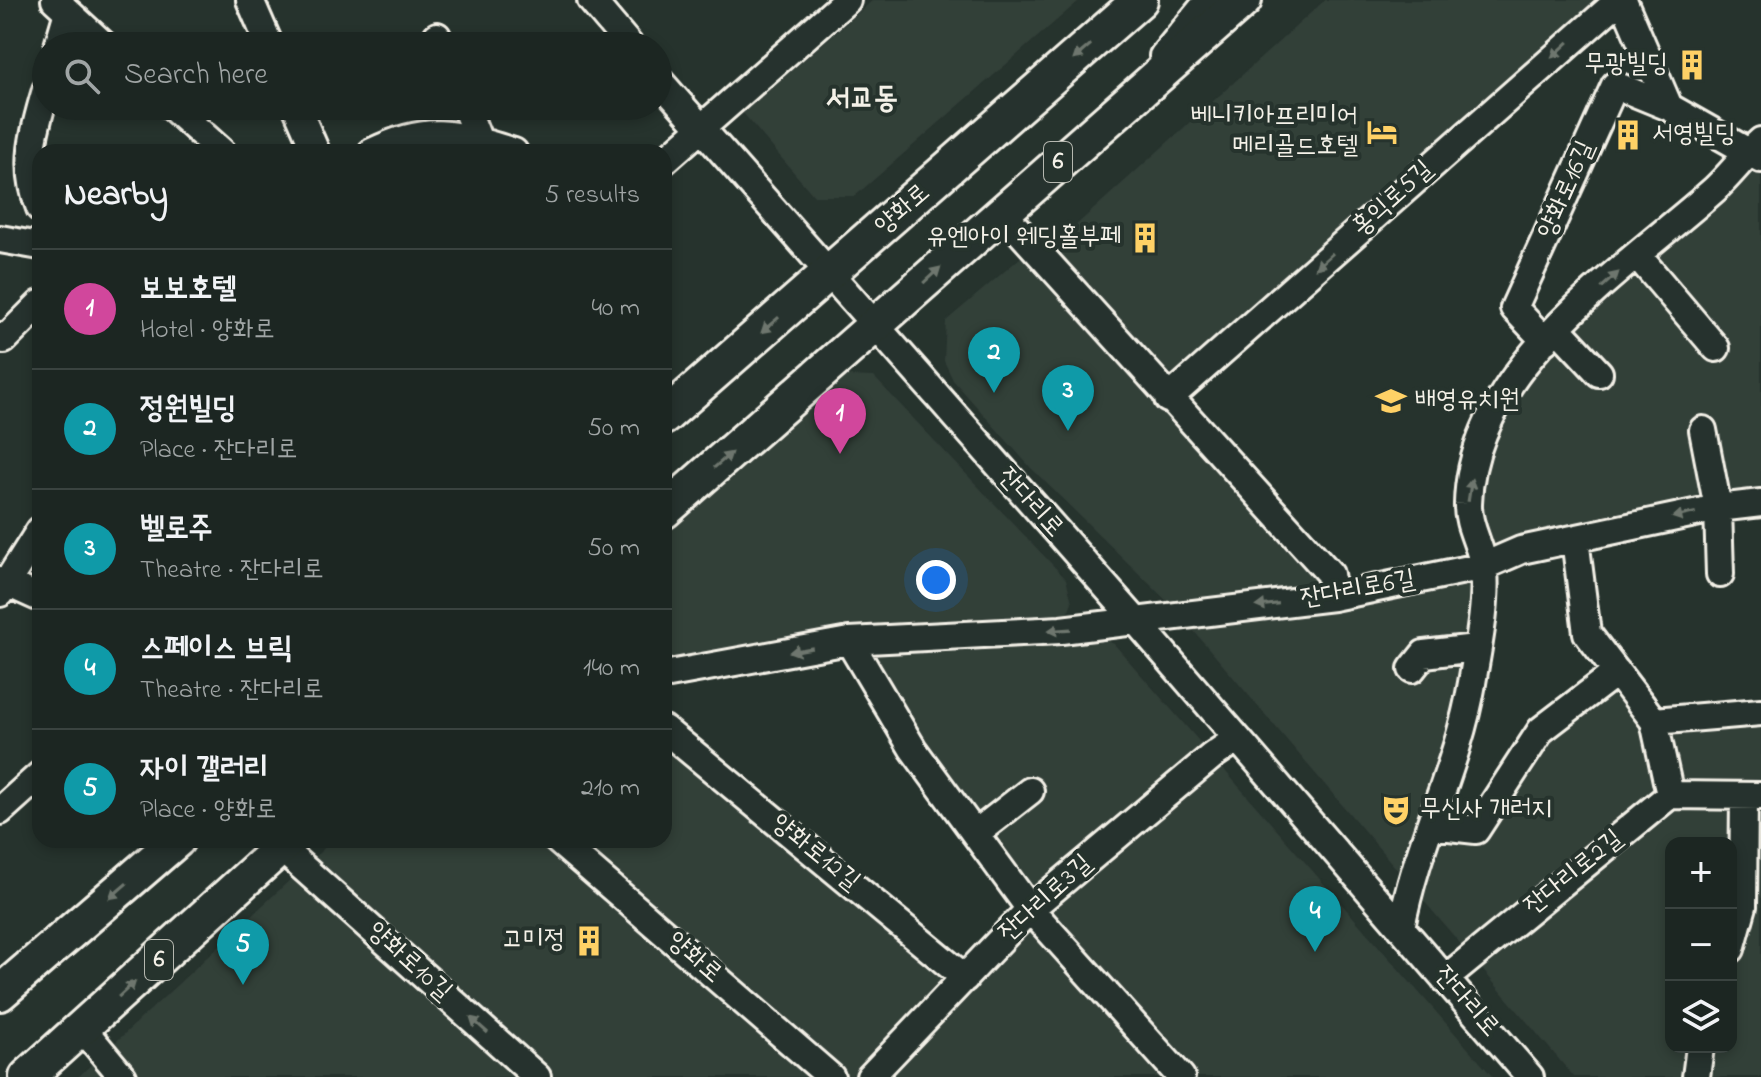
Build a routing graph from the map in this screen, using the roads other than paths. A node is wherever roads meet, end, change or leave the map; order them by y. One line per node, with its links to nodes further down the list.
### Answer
1 (250, 0): 11 (street)
2 (591, 0): 12 (street)
3 (847, 0): 20 (street)
4 (1140, 0): 33 (main road, 양화로, one-way to 33)
5 (1209, 0): 15 (street)
6 (1244, 0): 15 (main road, 6)
7 (1621, 0): 14 (street); 40 (street, 홍익로5길, one-way to 40)
8 (61, 6): 9 (street); 10 (street)
9 (59, 32)
10 (90, 32)
11 (264, 32)
12 (618, 32)
13 (672, 96): 20 (street, 잔다리로)
14 (1669, 107): 26 (street, 양화로16길); 36 (street, 양화로16길)
15 (1117, 111): 29 (main road, 6)
16 (38, 120): 28 (street)
17 (187, 120): 22 (street)
18 (302, 120): 23 (street)
19 (471, 120): 21 (street)
20 (701, 130): 27 (street); 33 (street, 잔다리로)
21 (479, 141): 24 (street); 25 (street)
22 (213, 144)
23 (313, 144)
24 (388, 144)
25 (488, 144)
26 (1756, 151): 32 (street)
27 (672, 154)
28 (32, 174)
29 (1001, 211): 35 (main road, 6, one-way to 29); 40 (street)
30 (0, 239): 31 (street)
31 (32, 245)
32 (1637, 255): 36 (street, one-way to 32); 38 (street)
33 (829, 274): 35 (street, 잔다리로); 41 (main road, 양화로, one-way to 41)
34 (32, 312): 37 (street)
35 (875, 328): 44 (main road, 6, one-way to 35); 53 (street, 잔다리로)
36 (1551, 335): 39 (street); 48 (street, one-way to 36)
37 (0, 336)
38 (1716, 348)
39 (1599, 373)
40 (1168, 399): 52 (street)
41 (672, 410)
42 (1703, 430): 45 (street)
43 (1761, 503): 45 (street, 잔다리로6길)
44 (672, 504)
45 (1718, 508): 46 (street, 잔다리로6길, one-way to 46); 49 (street)
46 (1575, 539): 48 (street, 잔다리로6길); 57 (street)
47 (32, 542): 50 (street)
48 (1484, 566): 52 (street, 잔다리로6길); 55 (street)
49 (1720, 574)
50 (2, 586): 51 (street)
51 (32, 595)
52 (1333, 597): 53 (street, 잔다리로6길, one-way to 53)
53 (1137, 622): 54 (street, one-way to 54); 62 (street, 잔다리로)
54 (849, 641): 58 (street, one-way to 58); 69 (street)
55 (1476, 648): 56 (street); 68 (street)
56 (1412, 669)
57 (1617, 672): 60 (street); 68 (street)
58 (672, 674)
59 (1761, 712): 60 (street)
60 (1654, 721): 65 (street)
61 (672, 736): 77 (street, 양화로12길)
62 (1237, 739): 74 (street, 잔다리로3길); 75 (street, 잔다리로)
63 (32, 782): 67 (street)
64 (1030, 791): 69 (street)
65 (1670, 795): 66 (street); 78 (street, 잔다리로2길)
66 (1752, 796): 76 (street)
67 (0, 811)
68 (1431, 825): 75 (street)
69 (975, 834): 74 (street)
70 (168, 848): 79 (main road, one-way to 79)
71 (281, 848): 80 (main road, 6, one-way to 71)
72 (289, 848): 84 (street, 양화로10길, one-way to 72)
73 (566, 848): 85 (street, 양화로)
74 (1030, 909): 77 (street, 잔다리로3길); 87 (street)
75 (1401, 928): 78 (street, 잔다리로)
76 (1737, 928)
77 (965, 978): 86 (street, 잔다리로3길)
78 (1445, 979): 88 (street, 잔다리로)
79 (0, 993)
80 (83, 1029): 82 (main road, 6); 83 (street)
81 (1699, 1053): 89 (street)
82 (27, 1077)
83 (123, 1077)
84 (537, 1077)
85 (831, 1077)
86 (870, 1077)
87 (1181, 1077)
88 (1530, 1077)
89 (1696, 1077)

